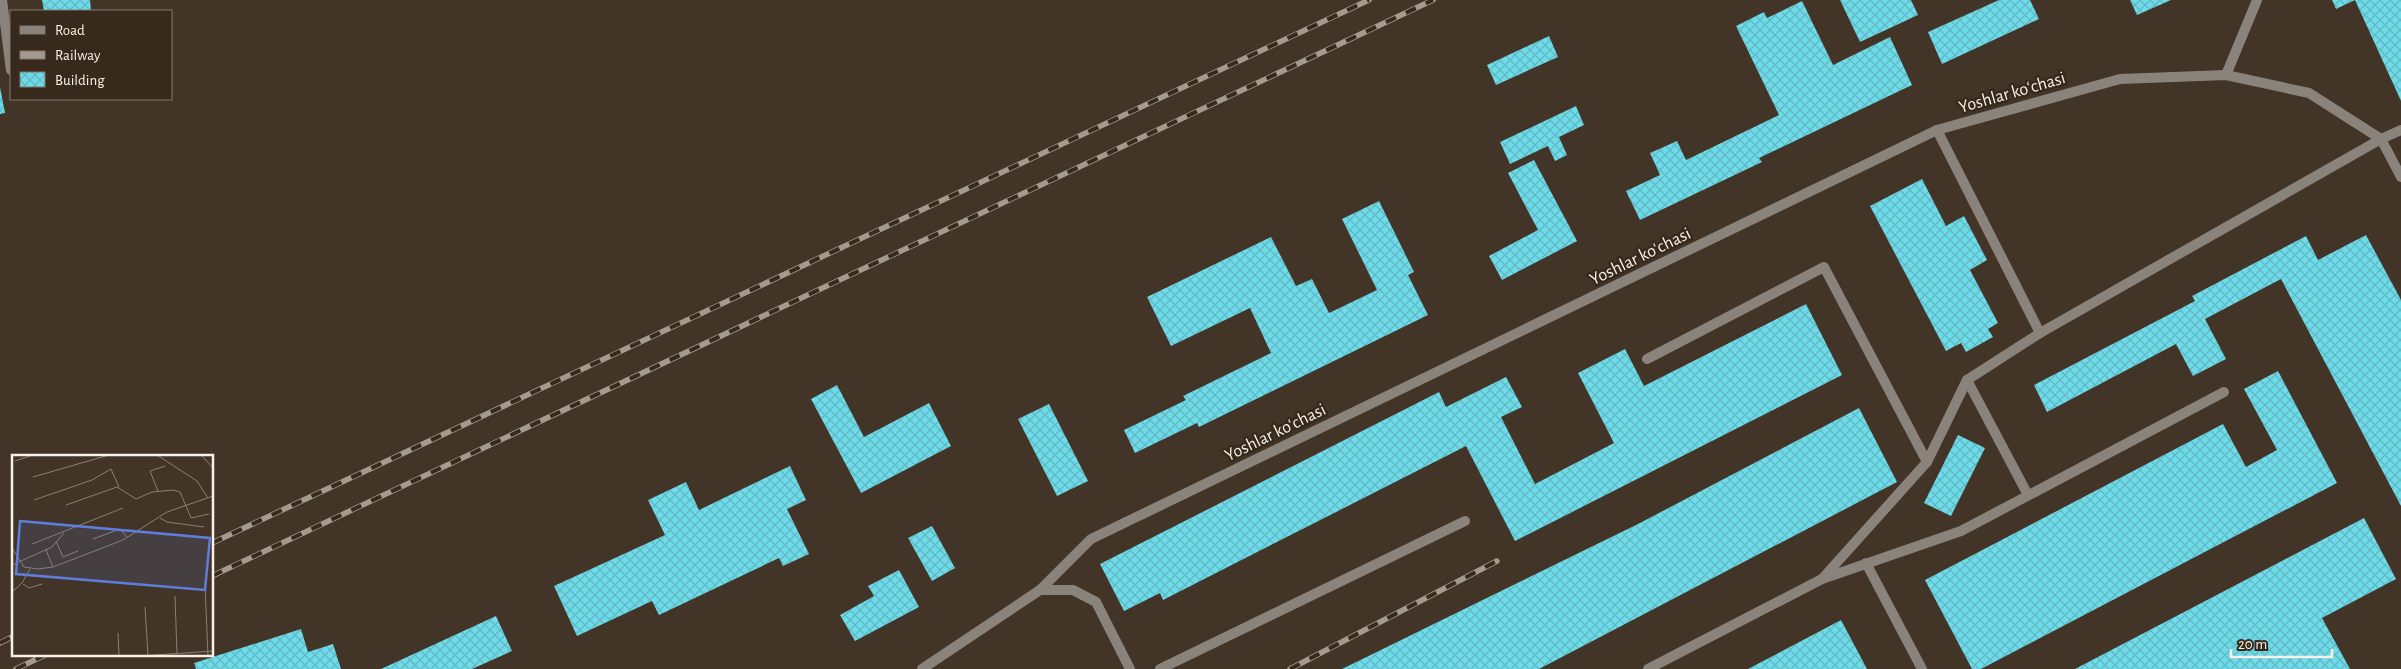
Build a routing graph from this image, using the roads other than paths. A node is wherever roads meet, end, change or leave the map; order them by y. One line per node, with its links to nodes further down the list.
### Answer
1 (2, 0): 3 (street)
2 (2257, 0): 4 (street)
3 (10, 62)
4 (2226, 75): 5 (street, Yoshlar koʻchasi); 7 (street, Yoshlar koʻchasi)
5 (1937, 130): 9 (street); 18 (street, Yoshlar koʻchasi)
6 (2401, 130): 7 (street)
7 (2381, 139): 8 (street); 9 (street)
8 (2401, 177)
9 (2040, 333): 11 (street)
10 (1647, 359): 13 (street)
11 (1967, 380): 13 (street); 14 (street)
12 (2224, 392): 14 (street)
13 (1927, 462): 17 (street)
14 (2028, 495): 16 (street)
15 (1466, 521): 21 (street)
16 (1866, 564): 17 (street); 23 (street)
17 (1822, 579): 22 (street)
18 (1040, 590): 19 (street, Yoshlar koʻchasi); 20 (street)
19 (922, 669)
20 (1130, 669)
21 (1160, 669)
22 (1648, 669)
23 (1922, 669)

